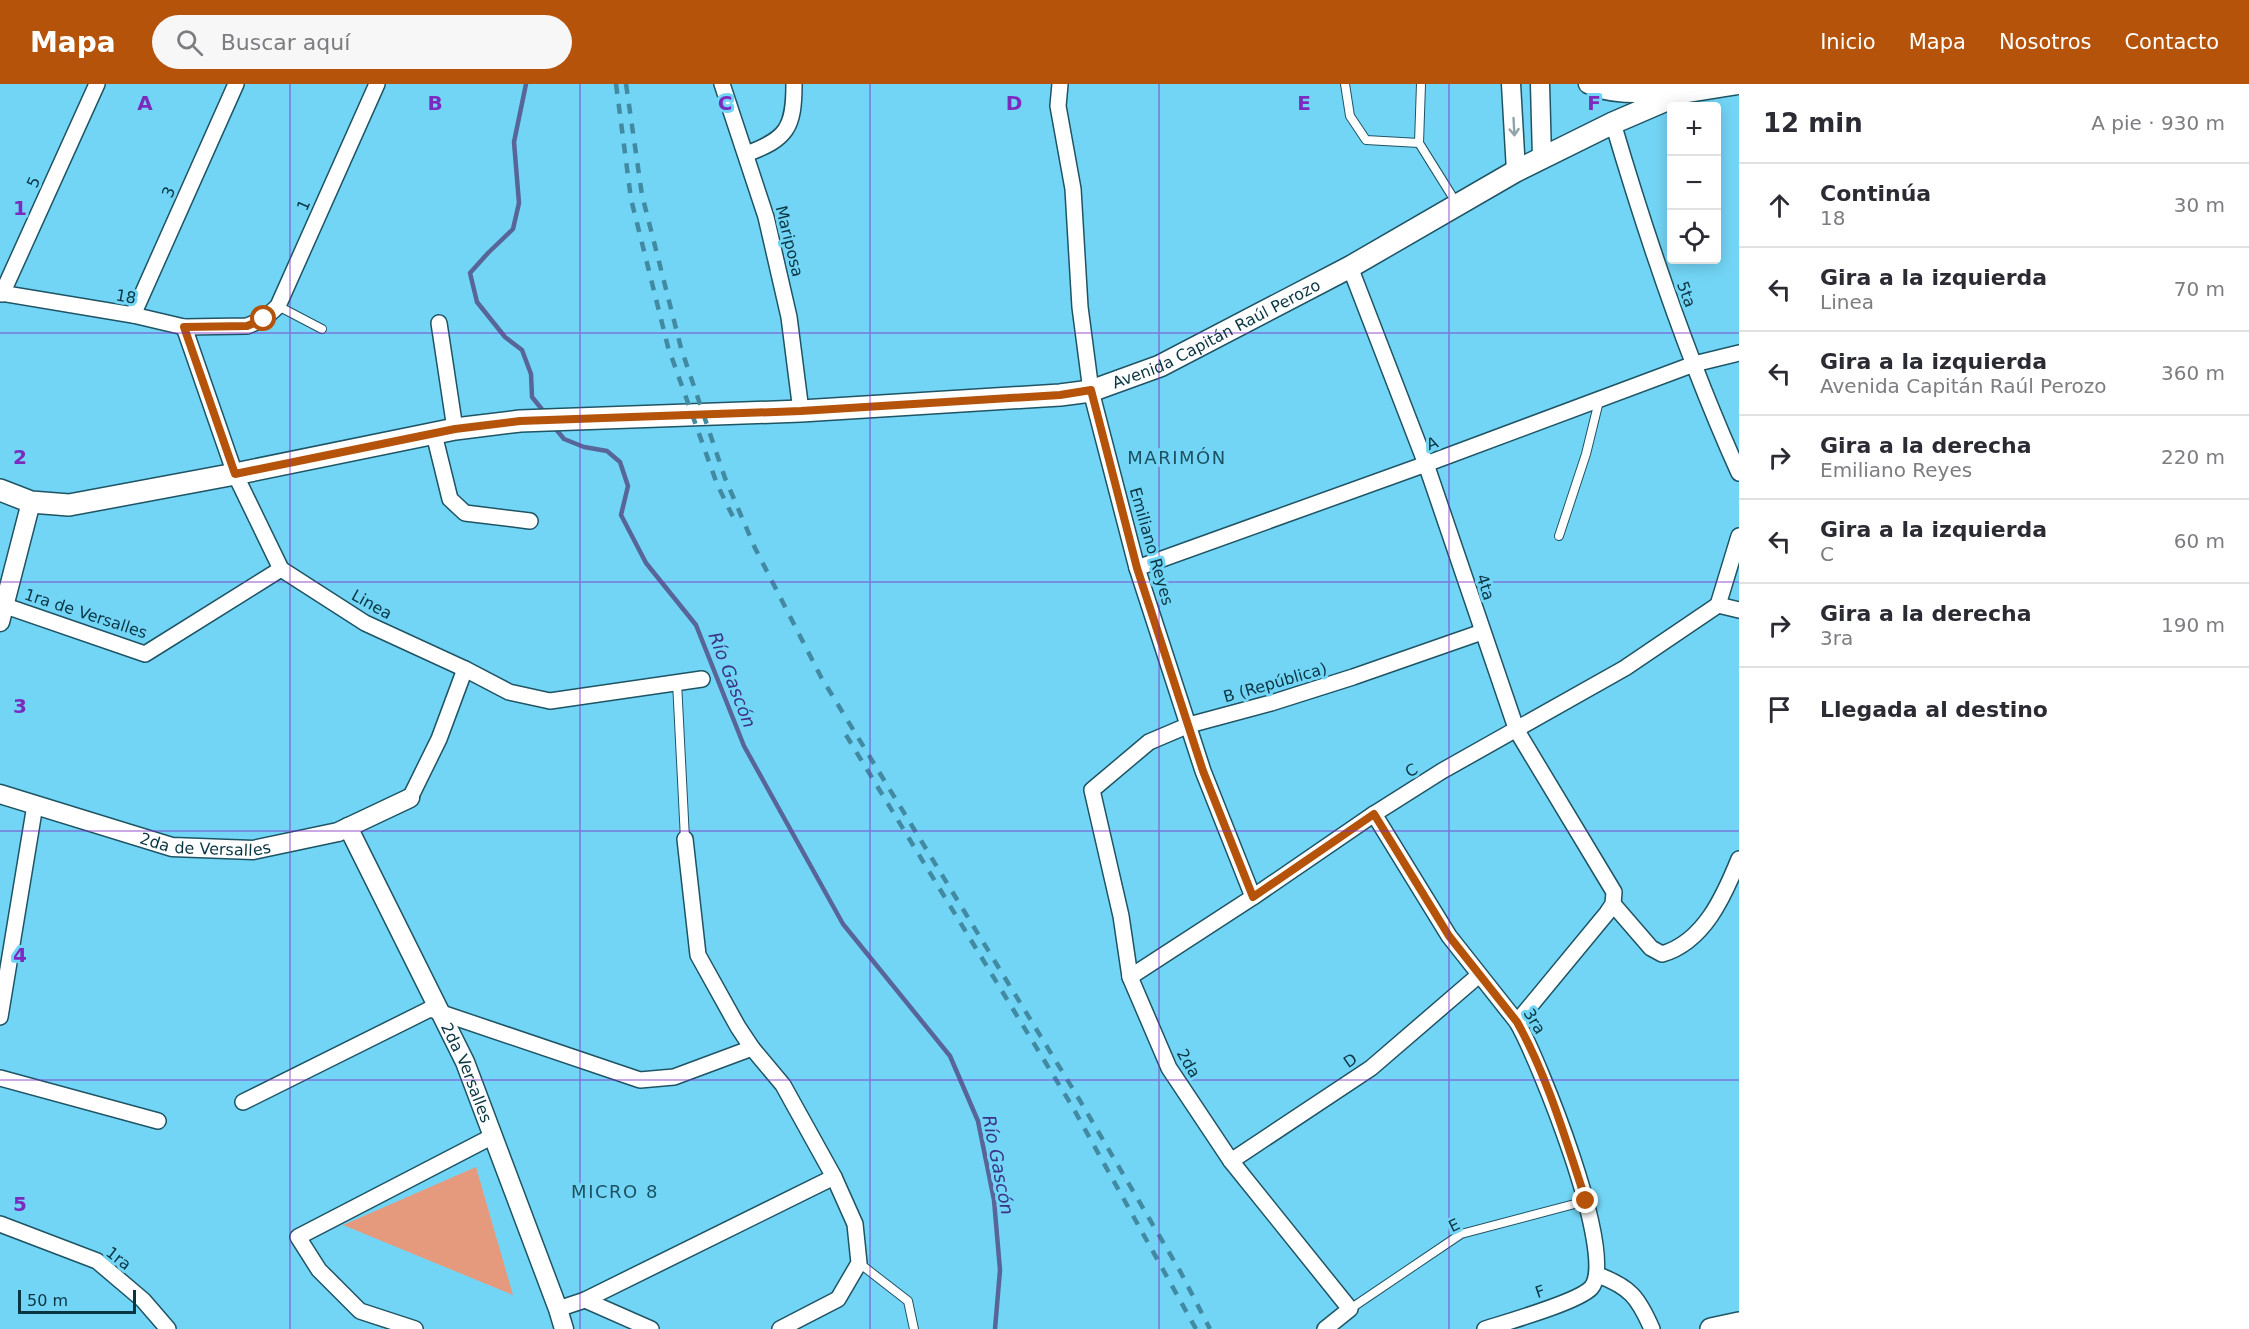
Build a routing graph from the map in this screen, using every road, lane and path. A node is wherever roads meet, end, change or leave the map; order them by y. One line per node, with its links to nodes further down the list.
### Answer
1 (97, 84): 21 (street, 5)
2 (236, 84): 23 (street, 3)
3 (377, 84): 22 (street, 1)
4 (722, 84): 16 (street, Mariposa)
5 (794, 84): 16 (street)
6 (1060, 84): 29 (street, Emiliano Reyes)
7 (1345, 84): 15 (lane)
8 (1421, 84): 15 (lane)
9 (1511, 84): 18 (street, one-way to 18)
10 (1540, 84): 17 (street)
11 (1588, 84): 13 (street)
12 (1725, 85): 13 (main road)
13 (1685, 92): 14 (main road)
14 (1613, 123): 17 (main road); 28 (street, 5ta)
15 (1419, 143): 19 (lane)
16 (746, 154): 31 (street, Mariposa)
17 (1542, 158): 18 (main road, Avenida Capitán Raúl Perozo)
18 (1516, 171): 19 (main road, Avenida Capitán Raúl Perozo)
19 (1458, 205): 20 (main road, Avenida Capitán Raúl Perozo)
20 (1350, 267): 29 (main road, Avenida Capitán Raúl Perozo); 34 (street, 4ta)
21 (1, 294): 23 (street, 18)
22 (278, 306): 25 (street, 18); 26 (lane)
23 (133, 315): 25 (street, 18)
24 (439, 323): 32 (street)
25 (184, 327): 36 (street)
26 (322, 329)
27 (1739, 353): 28 (street, A)
28 (1694, 364): 30 (street, A); 35 (street, 5ta)
29 (1091, 390): 31 (main road, Avenida Capitán Raúl Perozo); 43 (street, Emiliano Reyes)
30 (1600, 399): 34 (street, A); 40 (lane)
31 (801, 411): 32 (main road, Avenida Capitán Raúl Perozo)
32 (455, 429): 33 (main road, Avenida Capitán Raúl Perozo)
33 (434, 434): 36 (main road, Avenida Capitán Raúl Perozo); 39 (street)
34 (1426, 465): 43 (street, A); 47 (street, 4ta)
35 (1739, 473)
36 (235, 474): 38 (main road, Avenida Capitán Raúl Perozo); 42 (street)
37 (0, 490): 38 (main road, Avenida Capitán Raúl Perozo)
38 (31, 502): 45 (street)
39 (530, 521)
40 (1559, 536)
41 (1739, 536): 44 (street)
42 (281, 568): 45 (street, 1ra de Versalles); 48 (street, Linea)
43 (1137, 568): 51 (street, Emiliano Reyes)
44 (1718, 605): 46 (street); 52 (street, C)
45 (1, 610)
46 (1739, 610)
47 (1482, 632): 51 (street, B (República)); 52 (street, 4ta)
48 (465, 669): 50 (street, Linea); 55 (street)
49 (702, 679): 50 (street, Linea)
50 (677, 682): 59 (lane)
51 (1189, 725): 53 (street, B (República)); 61 (street, Emiliano Reyes)
52 (1516, 731): 57 (street, C); 62 (street, 4ta)
53 (1092, 790): 64 (street, 2da)
54 (0, 794): 56 (street, 2da de Versalles)
55 (410, 798): 58 (street, 2da de Versalles)
56 (35, 805): 58 (street, 2da de Versalles); 66 (street)
57 (1374, 814): 61 (street, C); 63 (street, 3ra)
58 (348, 827): 65 (street, 2da Versalles)
59 (685, 839): 68 (street)
60 (1739, 859): 62 (street)
61 (1253, 897): 64 (street, C)
62 (1613, 904): 67 (street)
63 (1479, 975): 67 (street, 3ra); 73 (street, D)
64 (1130, 977): 73 (street, 2da)
65 (439, 1011): 68 (street); 70 (street); 72 (street, 2da Versalles)
66 (0, 1017)
67 (1517, 1022): 75 (street, 3ra)
68 (752, 1048): 74 (street)
69 (0, 1078): 71 (street)
70 (243, 1102)
71 (158, 1121)
72 (493, 1136): 80 (street, 2da Versalles); 84 (street)
73 (1231, 1161): 81 (street, 2da)
74 (834, 1177): 77 (street); 79 (street)
75 (1586, 1201): 78 (street, 3ra); 81 (lane, E)
76 (0, 1224): 83 (street, 1ra)
77 (859, 1263): 87 (street); 88 (lane)
78 (1598, 1275): 90 (street, F); 91 (street)
79 (585, 1300): 80 (street); 86 (street)
80 (558, 1309): 85 (street, 2da Versalles)
81 (1350, 1309): 89 (street)
82 (1739, 1323): 92 (main road)
83 (168, 1329)
84 (415, 1329)
85 (564, 1329)
86 (651, 1329)
87 (780, 1329)
88 (914, 1329)
89 (1325, 1329)
90 (1485, 1329)
91 (1652, 1329)
92 (1711, 1329)

